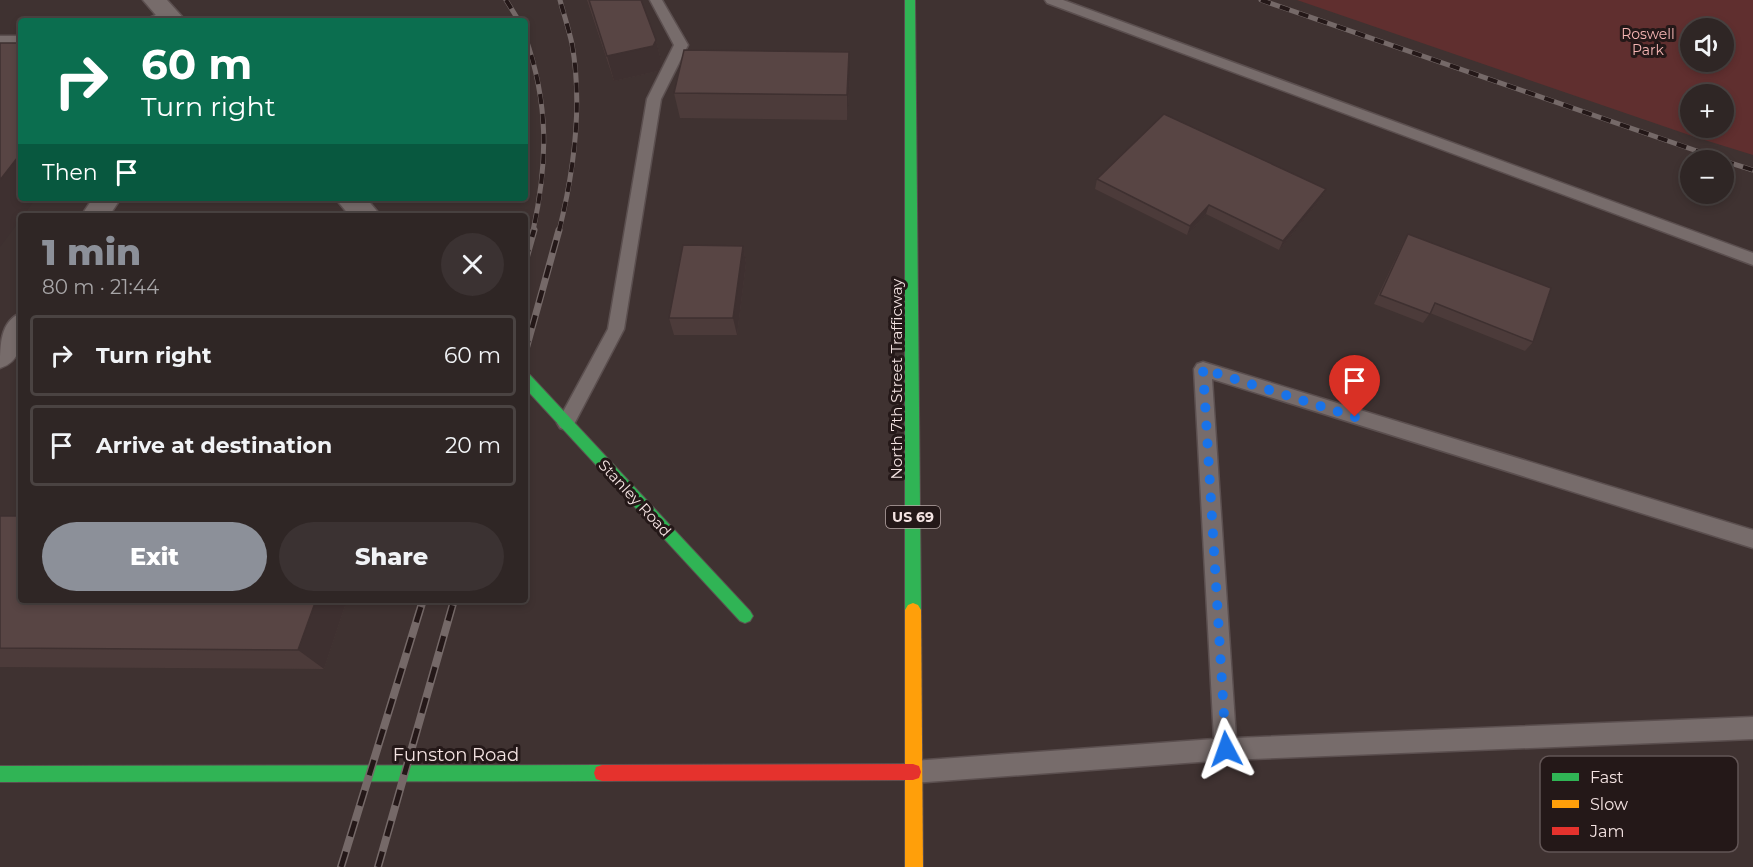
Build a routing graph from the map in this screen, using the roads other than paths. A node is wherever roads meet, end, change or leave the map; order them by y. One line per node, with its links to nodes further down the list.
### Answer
1 (656, 0): 12 (lane)
2 (910, 0): 17 (main road, North 7th Street Trafficway / US 69)
3 (1051, 0): 8 (lane)
4 (0, 40): 5 (lane)
5 (18, 40)
6 (352, 201): 7 (street)
7 (364, 213)
8 (1753, 259)
9 (18, 329): 10 (street)
10 (0, 356)
11 (528, 382): 12 (main road, Stanley Road)
12 (566, 423): 14 (main road, Stanley Road)
13 (1753, 539): 16 (lane)
14 (745, 616)
15 (1753, 728): 16 (lane)
16 (1226, 749): 17 (lane)
17 (913, 772): 18 (main road, Funston Road); 19 (main road, North 7th Street Trafficway / US 69)
18 (0, 774)
19 (914, 867)

